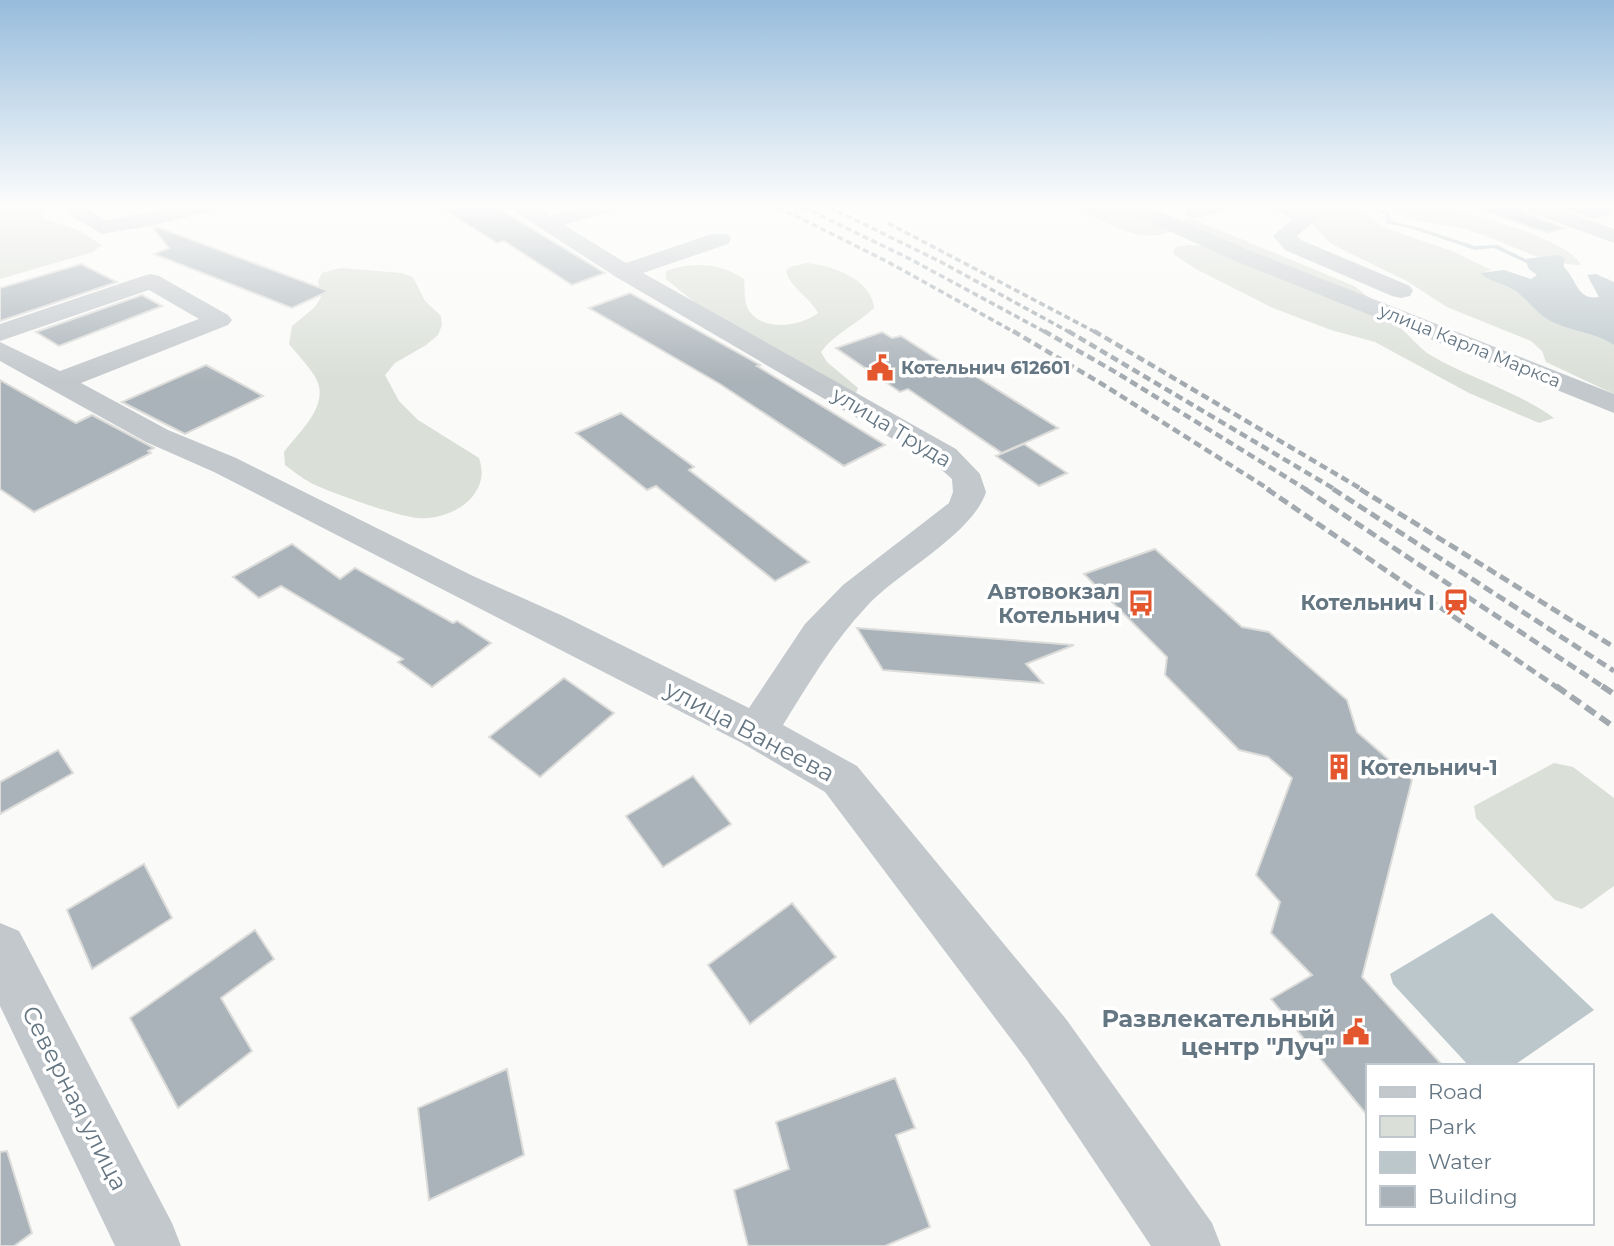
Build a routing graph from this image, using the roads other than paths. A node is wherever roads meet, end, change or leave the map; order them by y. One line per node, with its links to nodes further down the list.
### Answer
1 (613, 265): 5 (street, улица Труда)
2 (644, 265): 5 (street)
3 (1267, 265): 8 (street, улица Карла Маркса)
4 (1339, 265): 8 (street)
5 (624, 272): 11 (street, улица Труда)
6 (0, 333): 9 (street)
7 (0, 350): 9 (street, улица Ванеева)
8 (1500, 357): 10 (street, улица Карла Маркса)
9 (58, 382): 11 (street, улица Ванеева)
10 (1614, 404)
11 (757, 731): 14 (street, улица Ванеева)
12 (0, 949): 13 (street, Северная улица)
13 (149, 1246)
14 (1189, 1246)

